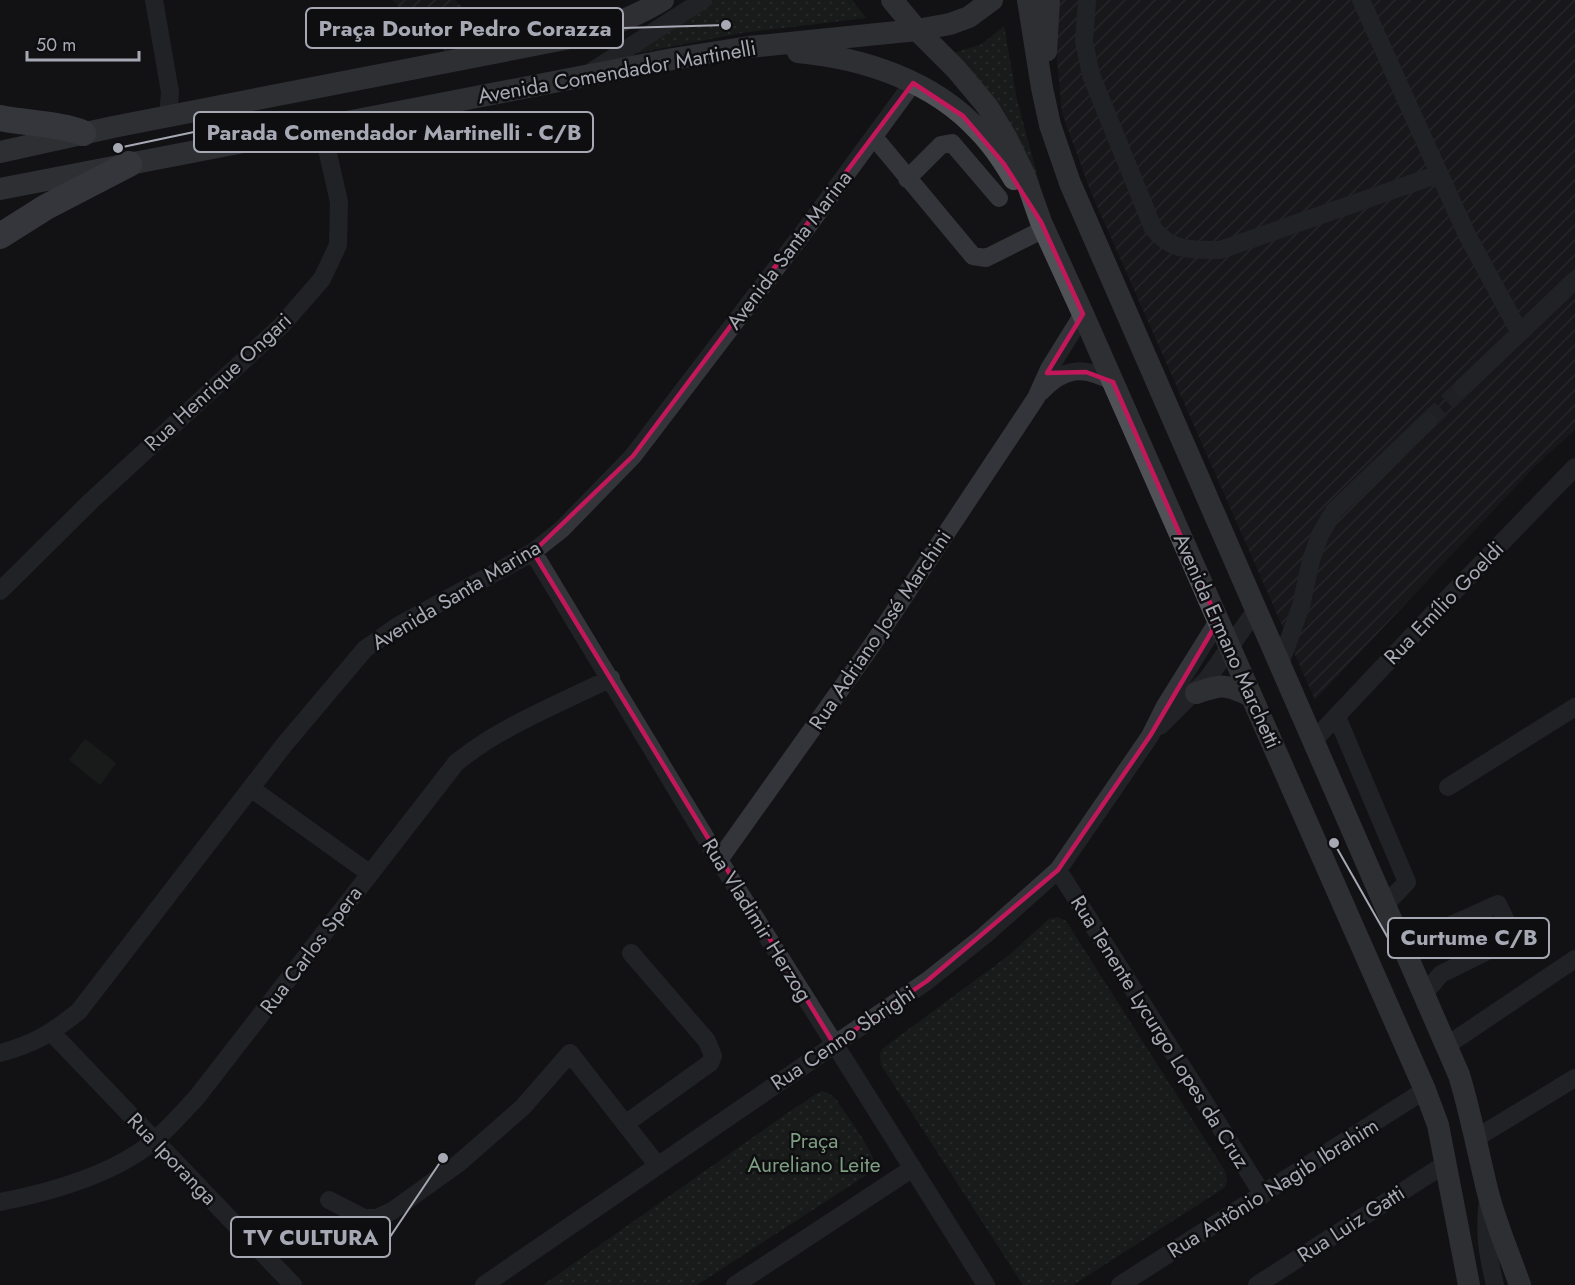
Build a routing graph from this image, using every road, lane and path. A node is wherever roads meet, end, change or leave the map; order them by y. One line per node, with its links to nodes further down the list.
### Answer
1 (154, 0): 15 (street)
2 (663, 0): 15 (main road, Avenida Comendador Martinelli)
3 (703, 0): 12 (street)
4 (892, 0): 10 (main road, Avenida Ermano Marchetti)
5 (992, 0): 10 (main road, Avenida Comendador Martinelli)
6 (1028, 0): 14 (main road, Avenida Ermano Marchetti)
7 (1048, 0): 14 (main road)
8 (1087, 0): 22 (street)
9 (1361, 0): 22 (street)
10 (917, 30): 11 (main road, Avenida Comendador Martinelli); 26 (main road, Avenida Ermano Marchetti)
11 (749, 47): 12 (main road, Avenida Comendador Martinelli); 13 (main road)
12 (585, 76): 17 (main road, Avenida Comendador Martinelli)
13 (913, 83): 19 (street, Avenida Santa Marina); 26 (main road)
14 (1042, 88): 38 (main road, Avenida Ermano Marchetti)
15 (168, 117): 18 (main road, Avenida Comendador Martinelli)
16 (0, 118): 18 (highway)
17 (322, 128): 21 (main road, Avenida Comendador Martinelli); 37 (street, Rua Henrique Ongari)
18 (83, 134): 20 (main road, Avenida Comendador Martinelli)
19 (874, 137): 23 (street); 36 (street, Avenida Santa Marina)
20 (0, 152)
21 (129, 164): 24 (main road, Avenida Comendador Martinelli); 27 (highway)
22 (1439, 174): 30 (street)
23 (907, 178): 25 (street); 26 (street)
24 (0, 189)
25 (999, 198)
26 (1043, 225): 29 (main road, Avenida Ermano Marchetti)
27 (0, 236)
28 (1575, 280): 30 (street)
29 (1083, 314): 31 (main road, Avenida Ermano Marchetti); 33 (street, Rua Adriano José Marchini)
30 (1520, 333): 32 (street)
31 (1113, 382): 33 (street, Rua Adriano José Marchini); 39 (main road, Avenida Ermano Marchetti)
32 (1462, 388)
33 (1036, 398): 51 (street, Rua Adriano José Marchini)
34 (1428, 421): 41 (street)
35 (1575, 467): 46 (street, Rua Emílio Goeldi)
36 (533, 552): 42 (street, Rua Vladimir Herzog); 50 (street, Avenida Santa Marina)
37 (0, 591)
38 (1256, 610): 40 (street, Rua Cenno Sbrighi); 41 (main road, Avenida Ermano Marchetti)
39 (1218, 621): 40 (main road, Avenida Ermano Marchetti); 47 (street, Rua Cenno Sbrighi)
40 (1229, 648): 43 (street, Rua Cenno Sbrighi); 44 (main road, Avenida Ermano Marchetti)
41 (1280, 664): 48 (main road, Avenida Ermano Marchetti)
42 (611, 678): 51 (street, Rua Vladimir Herzog); 53 (street, Rua Carlos Spera)
43 (1196, 693): 44 (main road); 47 (street, Rua Cenno Sbrighi)
44 (1251, 696): 64 (main road, Avenida Ermano Marchetti)
45 (1575, 707): 49 (street)
46 (1336, 717): 48 (street, Rua Emílio Goeldi); 54 (street)
47 (1150, 736): 52 (street, Rua Cenno Sbrighi)
48 (1314, 740): 54 (main road, Avenida Ermano Marchetti)
49 (1448, 787)
50 (252, 789): 53 (street); 59 (street, Avenida Santa Marina)
51 (719, 860): 60 (street, Rua Vladimir Herzog)
52 (1058, 870): 60 (street, Rua Cenno Sbrighi); 72 (street, Rua Tenente Lycurgo Lopes da Cruz)
53 (369, 873): 67 (street, Rua Carlos Spera)
54 (1384, 906): 55 (main road, Avenida Ermano Marchetti)
55 (1398, 938): 58 (main road, Avenida Ermano Marchetti); 58 (street)
56 (631, 953): 65 (street)
57 (1575, 959): 61 (street)
58 (1423, 995): 61 (main road, Avenida Ermano Marchetti)
59 (52, 1033): 62 (street, Avenida Santa Marina); 67 (street, Rua Iporanga)
60 (834, 1044): 69 (street, Rua Cenno Sbrighi); 70 (street, Rua Vladimir Herzog)
61 (1446, 1046): 66 (main road, Avenida Ermano Marchetti)
62 (0, 1053)
63 (1575, 1078): 66 (street)
64 (1425, 1090): 68 (main road, Avenida Ermano Marchetti); 72 (street, Rua Antônio Nagib Ibrahim)
65 (625, 1124): 69 (street); 73 (street)
66 (1476, 1138): 71 (main road, Avenida Ermano Marchetti)
67 (154, 1141): 74 (street, Rua Carlos Spera); 76 (street, Rua Iporanga)
68 (1445, 1164): 75 (main road, Avenida Ermano Marchetti); 81 (street, Rua Luiz Gatti)
69 (658, 1166): 77 (street, Rua Cenno Sbrighi)
70 (913, 1168): 78 (street); 79 (street, Rua Vladimir Herzog)
71 (1488, 1192): 84 (street); 85 (main road, Avenida Ermano Marchetti)
72 (1263, 1195): 80 (street, Rua Antônio Nagib Ibrahim)
73 (329, 1200)
74 (0, 1202)
75 (1463, 1253): 82 (main road, Avenida Ermano Marchetti); 83 (street)
76 (293, 1285)
77 (484, 1285)
78 (735, 1285)
79 (986, 1285)
80 (1120, 1285)
81 (1257, 1285)
82 (1469, 1285)
83 (1483, 1285)
84 (1495, 1285)
85 (1520, 1285)

